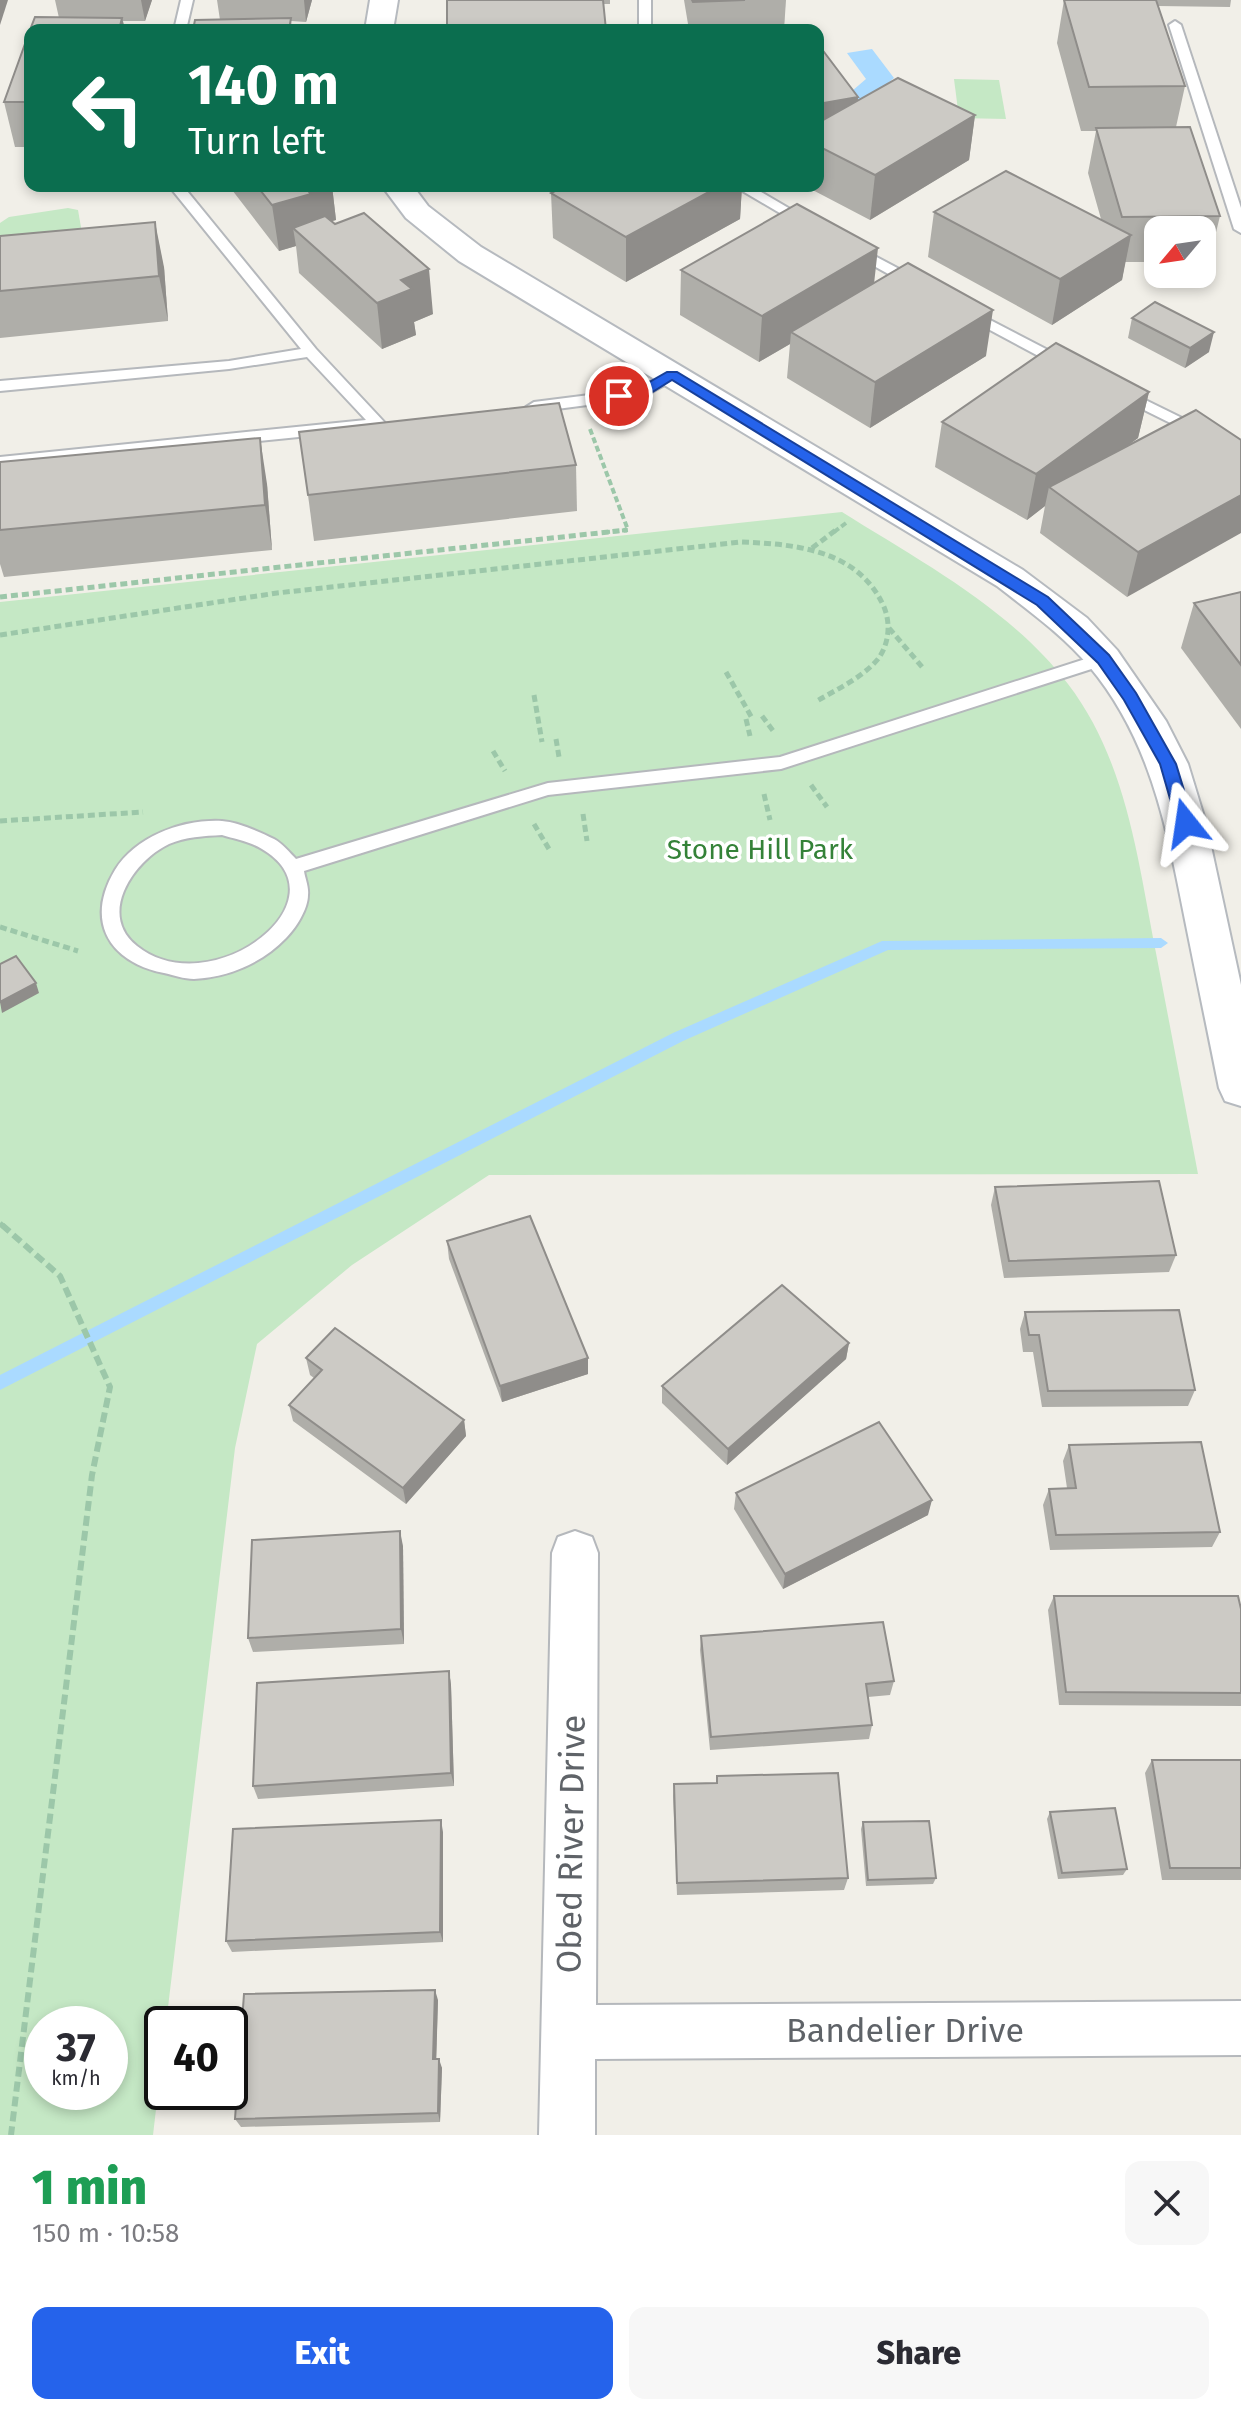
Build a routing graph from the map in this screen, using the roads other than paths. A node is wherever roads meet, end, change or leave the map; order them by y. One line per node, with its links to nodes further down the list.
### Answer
1 (187, 0): 4 (lane)
2 (384, 0): 5 (street)
3 (645, 0): 6 (lane)
4 (181, 24)
5 (380, 24)
6 (645, 24)
7 (1175, 25): 11 (lane)
8 (181, 192): 12 (lane)
9 (407, 192): 14 (street)
10 (752, 192): 13 (lane)
11 (1241, 229)
12 (311, 352): 15 (lane); 19 (lane)
13 (1074, 369)
14 (672, 375): 17 (lane); 20 (street)
15 (0, 386)
16 (1115, 390): 18 (lane)
17 (520, 409)
18 (1241, 453)
19 (0, 462)
20 (1104, 659): 21 (lane); 22 (street)
21 (294, 867): 21 (lane)
22 (1241, 1088)
23 (575, 1553): 25 (street, Obed River Drive)
24 (1241, 2028): 25 (street, Bandelier Drive)
25 (568, 2032): 26 (street, Obed River Drive)
26 (567, 2135)

